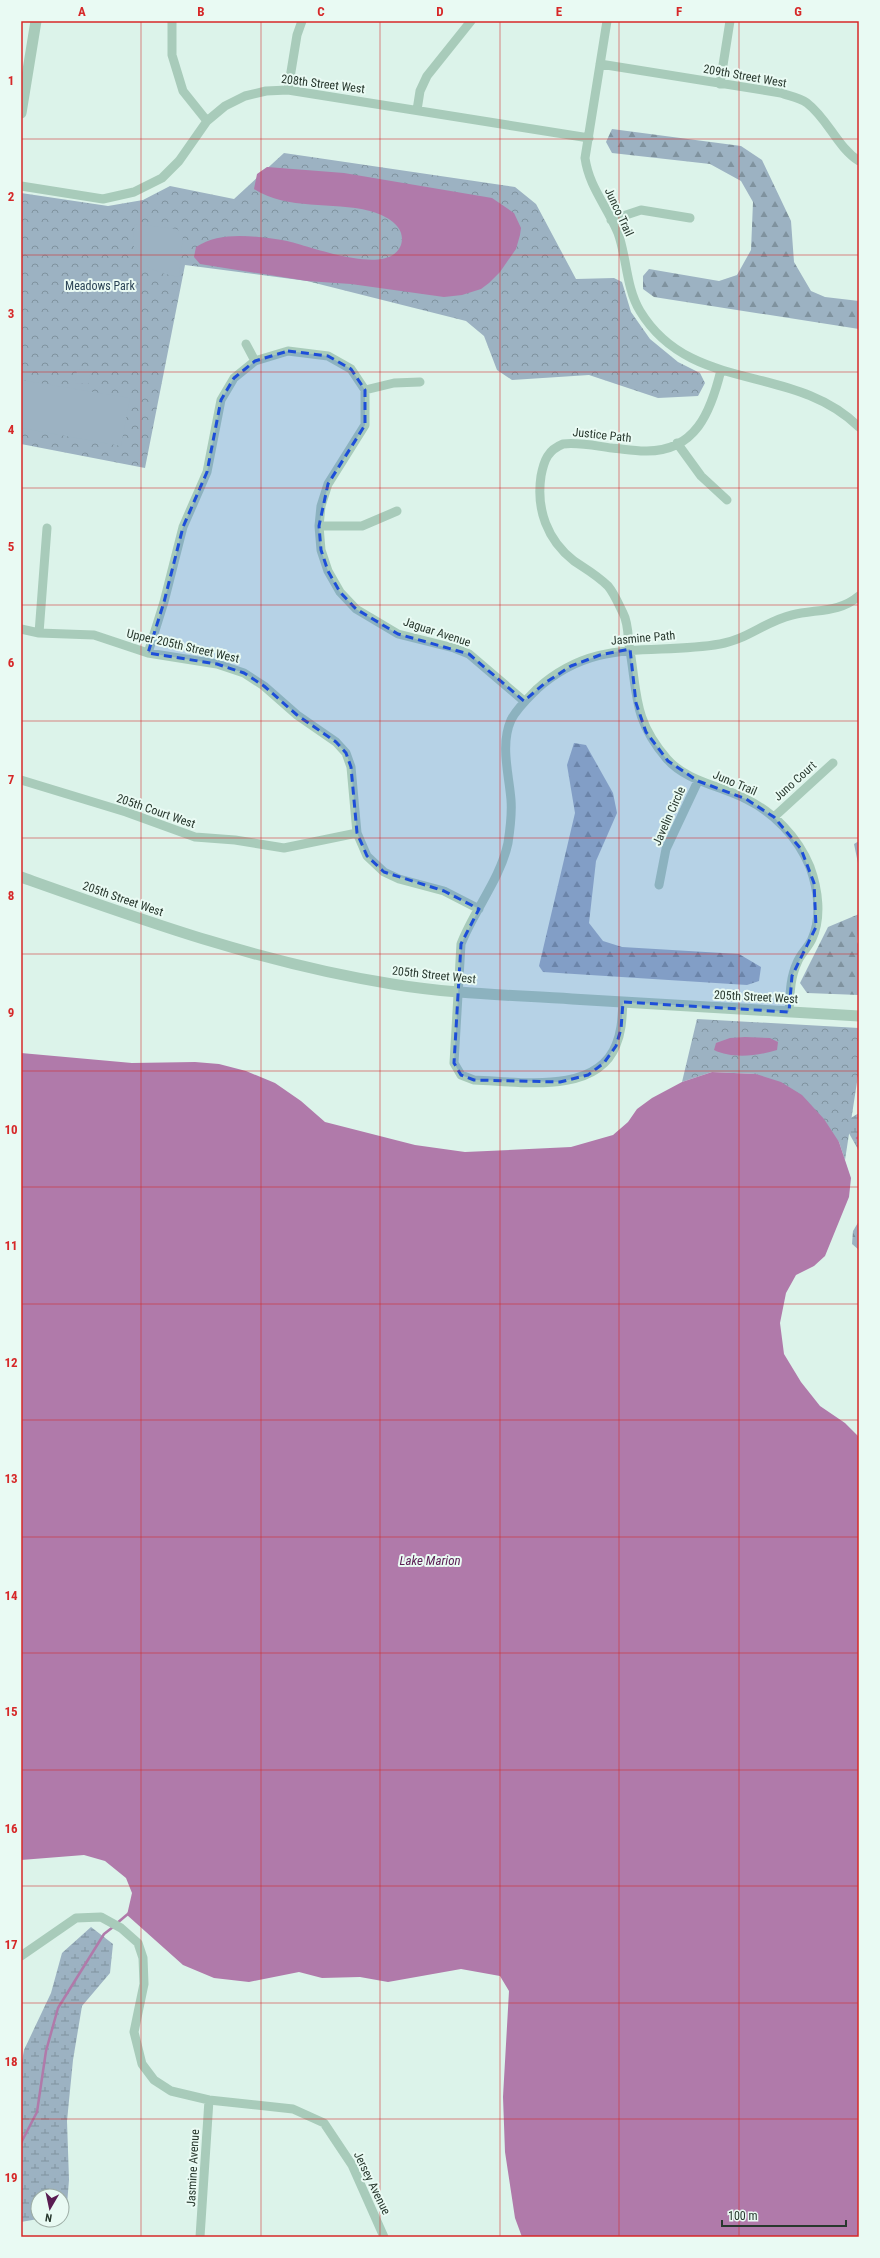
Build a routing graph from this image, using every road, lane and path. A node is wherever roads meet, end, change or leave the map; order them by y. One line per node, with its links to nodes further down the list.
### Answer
1 (36, 21): 11 (street)
2 (172, 21): 12 (street)
3 (302, 21): 9 (street)
4 (471, 21): 10 (street)
5 (607, 21): 7 (street, Junco Trail)
6 (730, 21): 8 (street)
7 (600, 64): 8 (street, 209th Street West); 13 (street, Junco Trail)
8 (720, 84): 14 (street, 209th Street West)
9 (288, 90): 10 (street, 208th Street West); 12 (street, 208th Street West)
10 (417, 110): 13 (street, 208th Street West)
11 (21, 113)
12 (207, 121): 15 (street, 208th Street West)
13 (588, 138): 17 (street, Junco Trail)
14 (859, 161)
15 (21, 186)
16 (690, 218): 17 (street)
17 (611, 220): 20 (street, Junco Trail)
18 (246, 344): 19 (street)
19 (255, 360): 22 (street); 33 (street)
20 (721, 370): 23 (street); 24 (street, Justice Path)
21 (420, 382): 22 (street)
22 (365, 390): 27 (street, Jaguar Avenue)
23 (859, 427)
24 (677, 443): 25 (street); 32 (street, Justice Path)
25 (727, 500)
26 (397, 511): 27 (street)
27 (319, 526): 34 (street, Jaguar Avenue)
28 (47, 528): 31 (street)
29 (859, 596): 32 (street, Jasmine Path)
30 (21, 630): 31 (street, Upper 205th Street West)
31 (39, 633): 33 (street, Upper 205th Street West)
32 (630, 649): 34 (street, Jasmine Path); 37 (street, Juno Trail)
33 (148, 653): 39 (street, Upper 205th Street West)
34 (524, 702): 42 (street, Jasmine Path)
35 (833, 763): 38 (street, Juno Court)
36 (21, 780): 39 (street, 205th Court West)
37 (698, 780): 38 (street, Juno Trail); 41 (street, Javelin Circle)
38 (774, 817): 45 (street, Juno Trail)
39 (357, 834): 42 (street, Upper 205th Street West)
40 (21, 877): 43 (street, 205th Street West)
41 (659, 885)
42 (479, 909): 43 (street, Jasmine Path)
43 (457, 992): 44 (street, 205th Street West); 44 (street, Jasmine Path)
44 (623, 1002): 45 (street, 205th Street West)
45 (789, 1012): 46 (street, 205th Street West)
46 (859, 1016)
47 (21, 1956): 48 (street, Jersey Avenue)
48 (209, 2100): 49 (street, Jasmine Avenue); 50 (street, Jersey Avenue)
49 (200, 2237)
50 (384, 2237)

